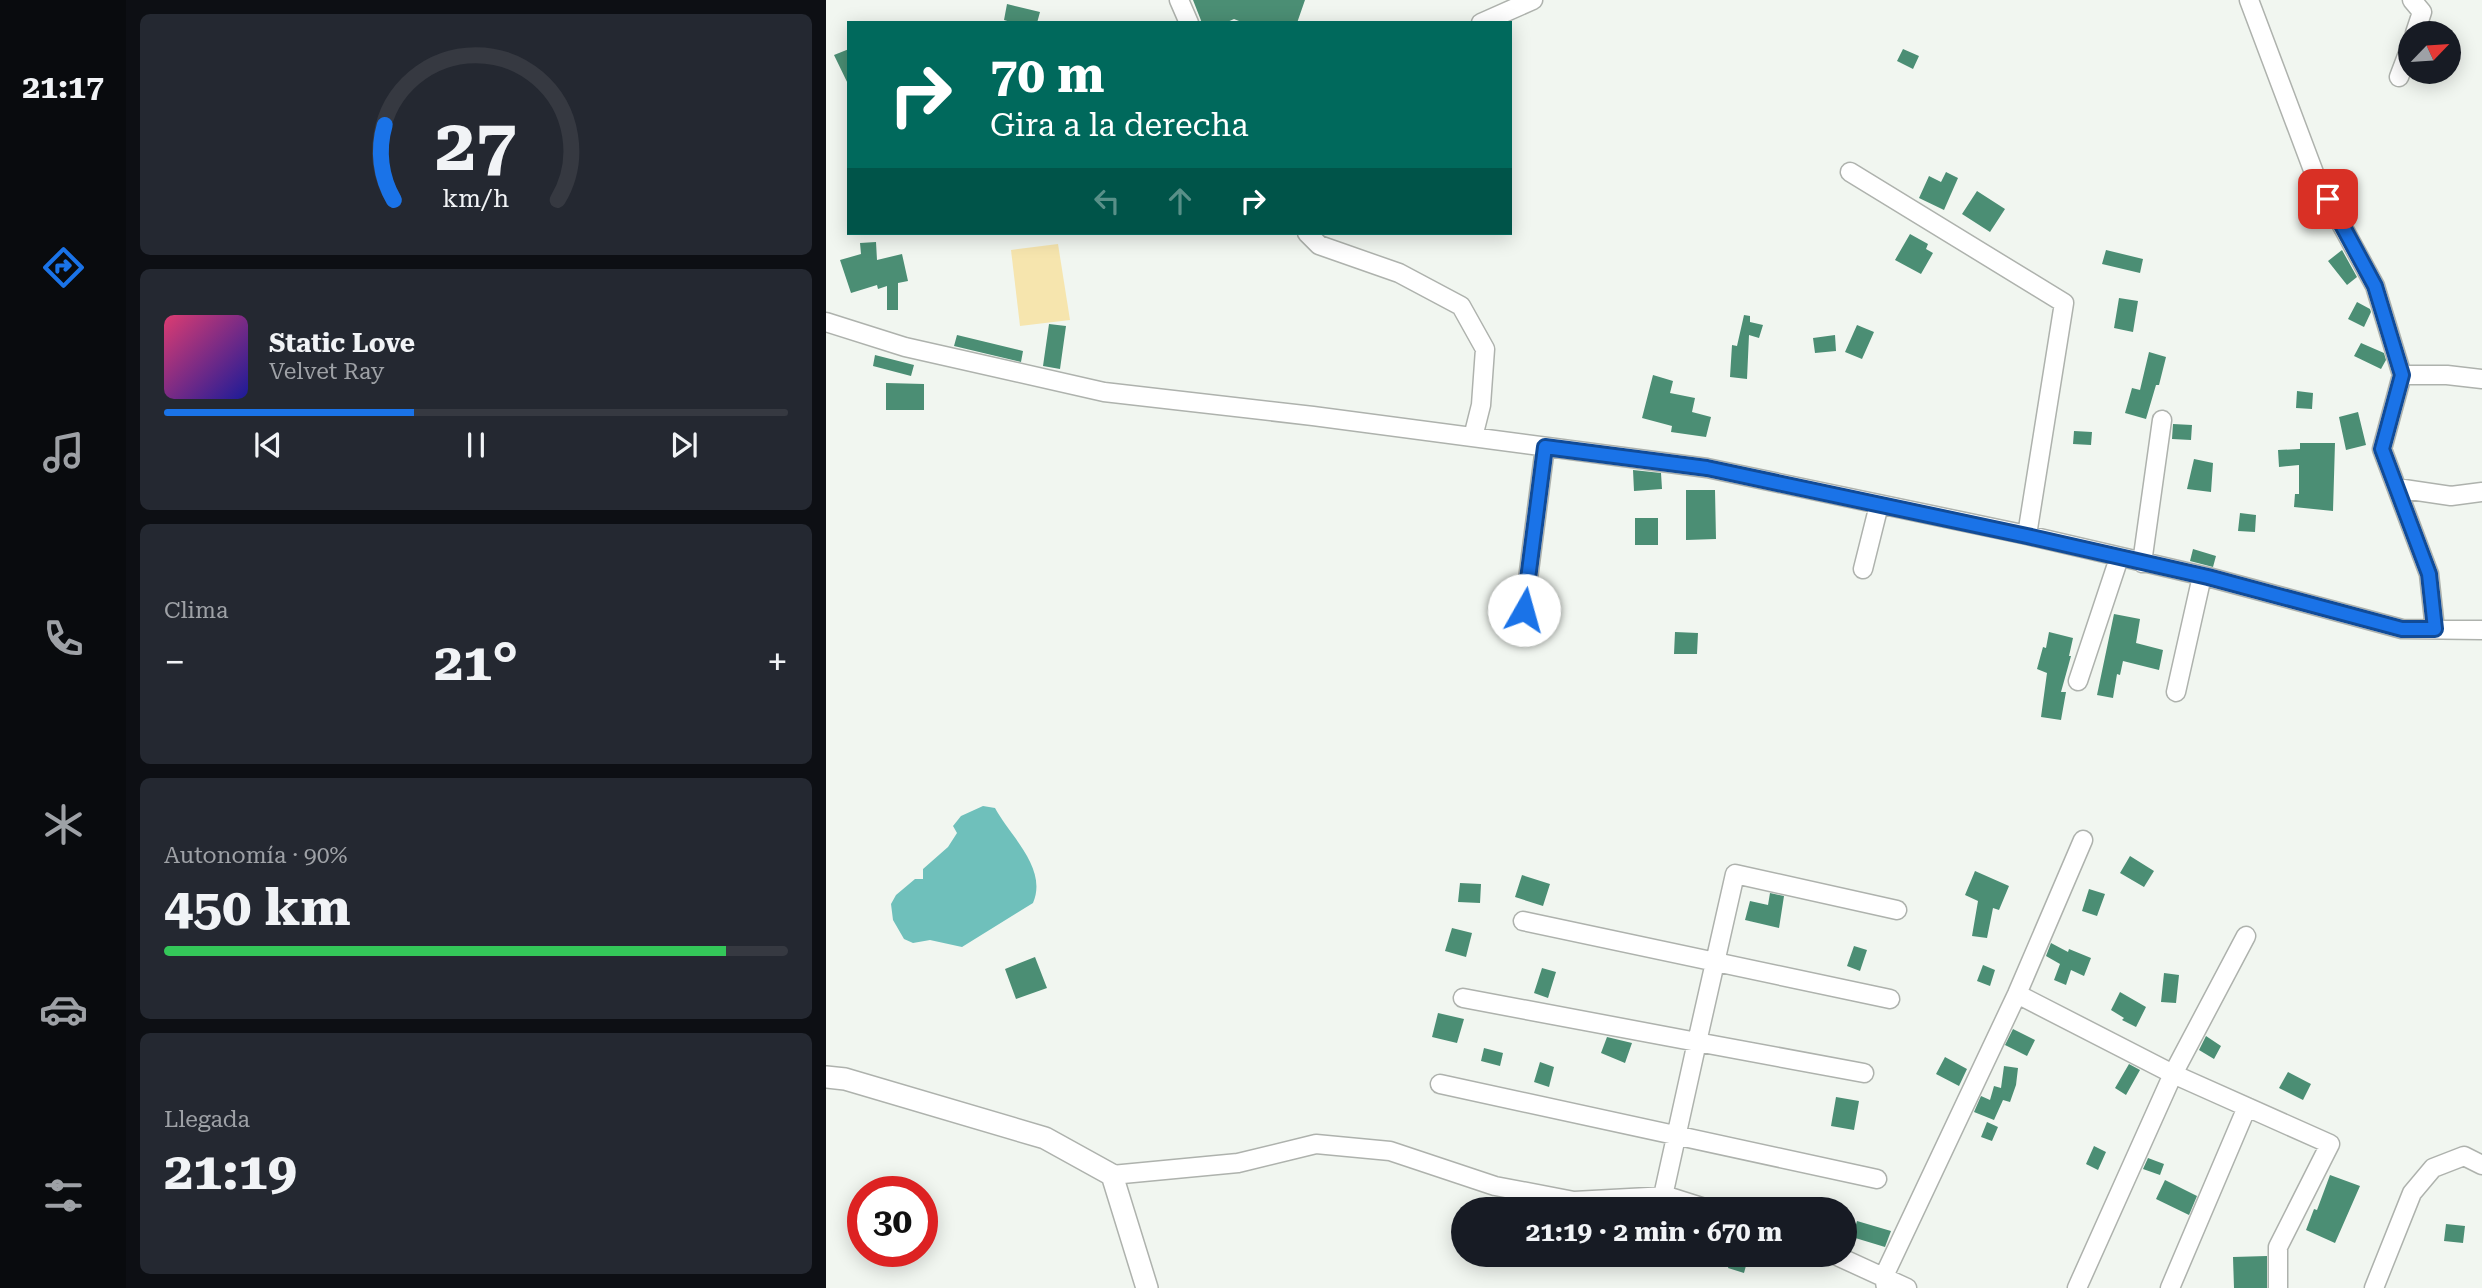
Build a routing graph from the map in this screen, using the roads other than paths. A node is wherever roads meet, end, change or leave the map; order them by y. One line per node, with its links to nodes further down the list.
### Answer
1 (1179, 0): 5 (street)
2 (1533, 0): 6 (street)
3 (2249, 0): 11 (street)
4 (2412, 0): 7 (street)
5 (1188, 21)
6 (1486, 21)
7 (2420, 21)
8 (1850, 172): 19 (street)
9 (1309, 235): 14 (street)
10 (826, 322): 14 (street)
11 (2402, 375): 12 (street); 16 (street)
12 (2482, 379)
13 (2162, 421): 21 (street)
14 (1473, 437): 15 (street)
15 (1545, 447): 18 (street); 24 (street)
16 (2397, 488): 17 (street); 25 (street)
17 (2482, 492)
18 (1879, 505): 19 (street); 22 (street)
19 (2027, 536): 20 (street)
20 (2119, 558): 21 (street); 27 (street)
21 (2142, 563): 23 (street)
22 (1863, 569)
23 (2202, 576): 25 (street); 28 (street)
24 (1524, 610)
25 (2435, 629): 26 (street)
26 (2482, 630)
27 (2078, 681)
28 (2176, 692)
29 (2083, 840): 34 (street)
30 (1897, 910): 33 (street)
31 (1522, 921): 33 (street)
32 (2246, 936): 39 (street)
33 (1715, 962): 36 (street); 37 (street)
34 (2017, 994): 39 (street); 50 (street)
35 (1463, 998): 37 (street)
36 (1890, 999)
37 (1697, 1042): 38 (street); 43 (street)
38 (1864, 1073)
39 (2173, 1074): 42 (street); 53 (street)
40 (826, 1077): 45 (street)
41 (1440, 1084): 43 (street)
42 (2247, 1107): 54 (street); 55 (street)
43 (1676, 1136): 46 (street); 47 (street)
44 (2482, 1165): 56 (street)
45 (1112, 1175): 47 (street); 51 (street)
46 (1877, 1180)
47 (1663, 1196): 48 (street)
48 (1666, 1197)
49 (1857, 1267): 50 (street)
50 (1885, 1282): 52 (street)
51 (1147, 1288)
52 (1907, 1288)
53 (2077, 1288)
54 (2170, 1288)
55 (2278, 1288)
56 (2374, 1288)

